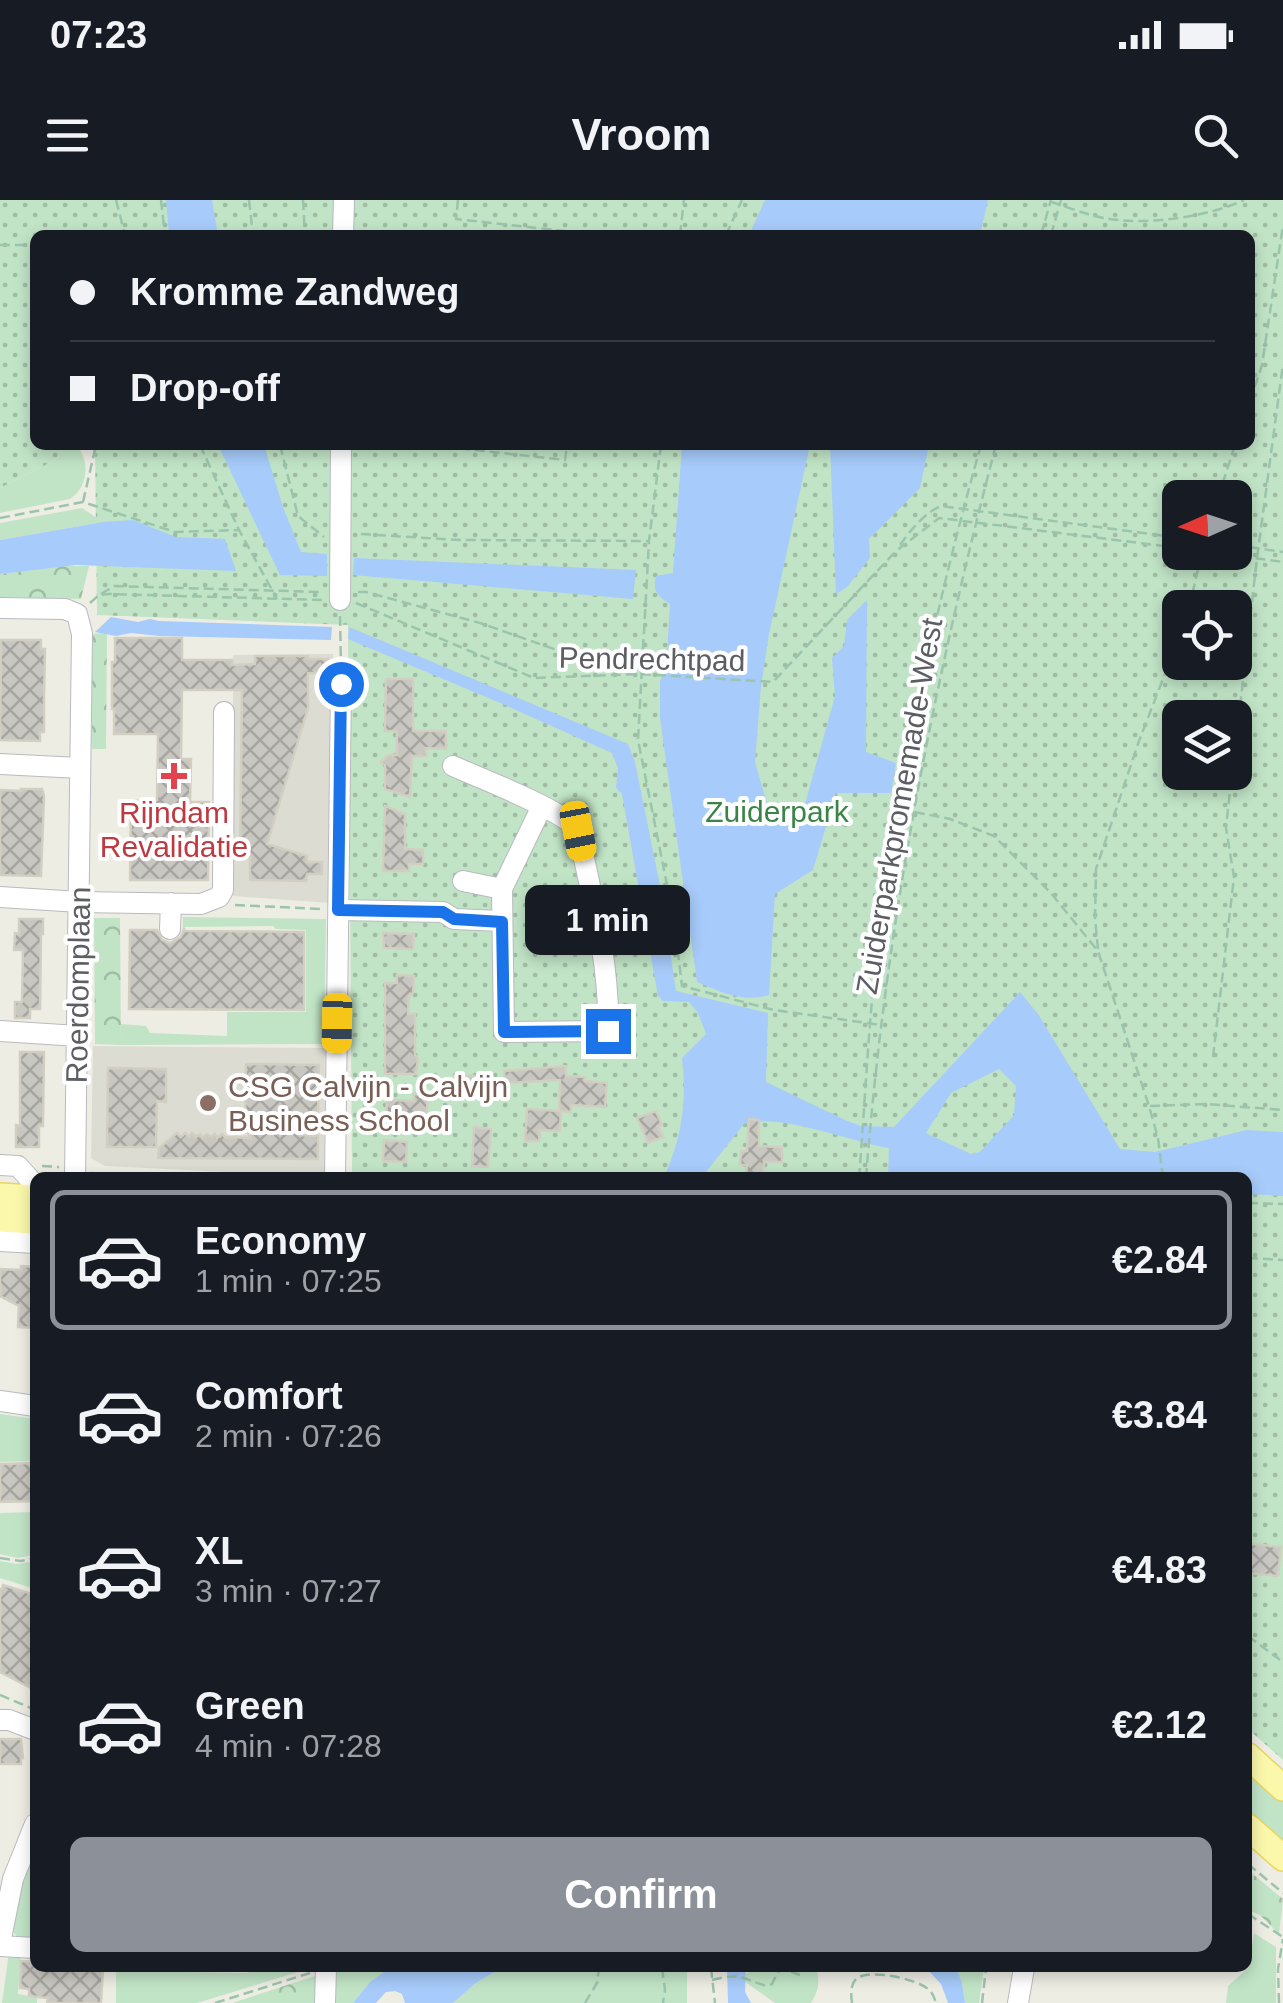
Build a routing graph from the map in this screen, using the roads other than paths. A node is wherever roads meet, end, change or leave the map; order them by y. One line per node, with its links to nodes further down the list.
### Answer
1 (344, 200): 2 (street)
2 (344, 230)
3 (341, 450): 4 (street)
4 (340, 604)
5 (0, 608): 10 (street, Roerdomplaan)
6 (341, 684): 17 (street)
7 (224, 712): 16 (street)
8 (0, 764): 10 (street)
9 (453, 766): 11 (street)
10 (80, 768): 15 (street, Roerdomplaan)
11 (542, 806): 13 (street); 18 (street)
12 (463, 881): 13 (street)
13 (502, 890): 18 (street)
14 (0, 897): 15 (street)
15 (80, 902): 16 (street); 21 (street, Roerdomplaan)
16 (171, 903): 19 (street)
17 (338, 910): 18 (street); 24 (street)
18 (502, 922)
19 (170, 929)
20 (0, 1031): 21 (street)
21 (78, 1036): 23 (street, Roerdomplaan)
22 (9, 1165): 25 (street)
23 (75, 1172)
24 (335, 1172)
25 (30, 1181)
26 (0, 1196): 27 (main road)
27 (30, 1198)
28 (0, 1219): 29 (main road)
29 (30, 1221)
30 (0, 1241): 31 (street)
31 (30, 1244)
32 (0, 1401): 33 (street)
33 (30, 1405)
34 (0, 1720): 35 (street)
35 (30, 1728)
36 (1252, 1760): 37 (main road)
37 (1283, 1788)
38 (1252, 1830): 40 (main road)
39 (29, 1855): 41 (street)
40 (1283, 1858)
41 (0, 1944): 42 (street)
42 (30, 1947)
43 (317, 1972): 45 (street)
44 (1023, 1972): 46 (street)
45 (325, 2003)
46 (1018, 2003)

